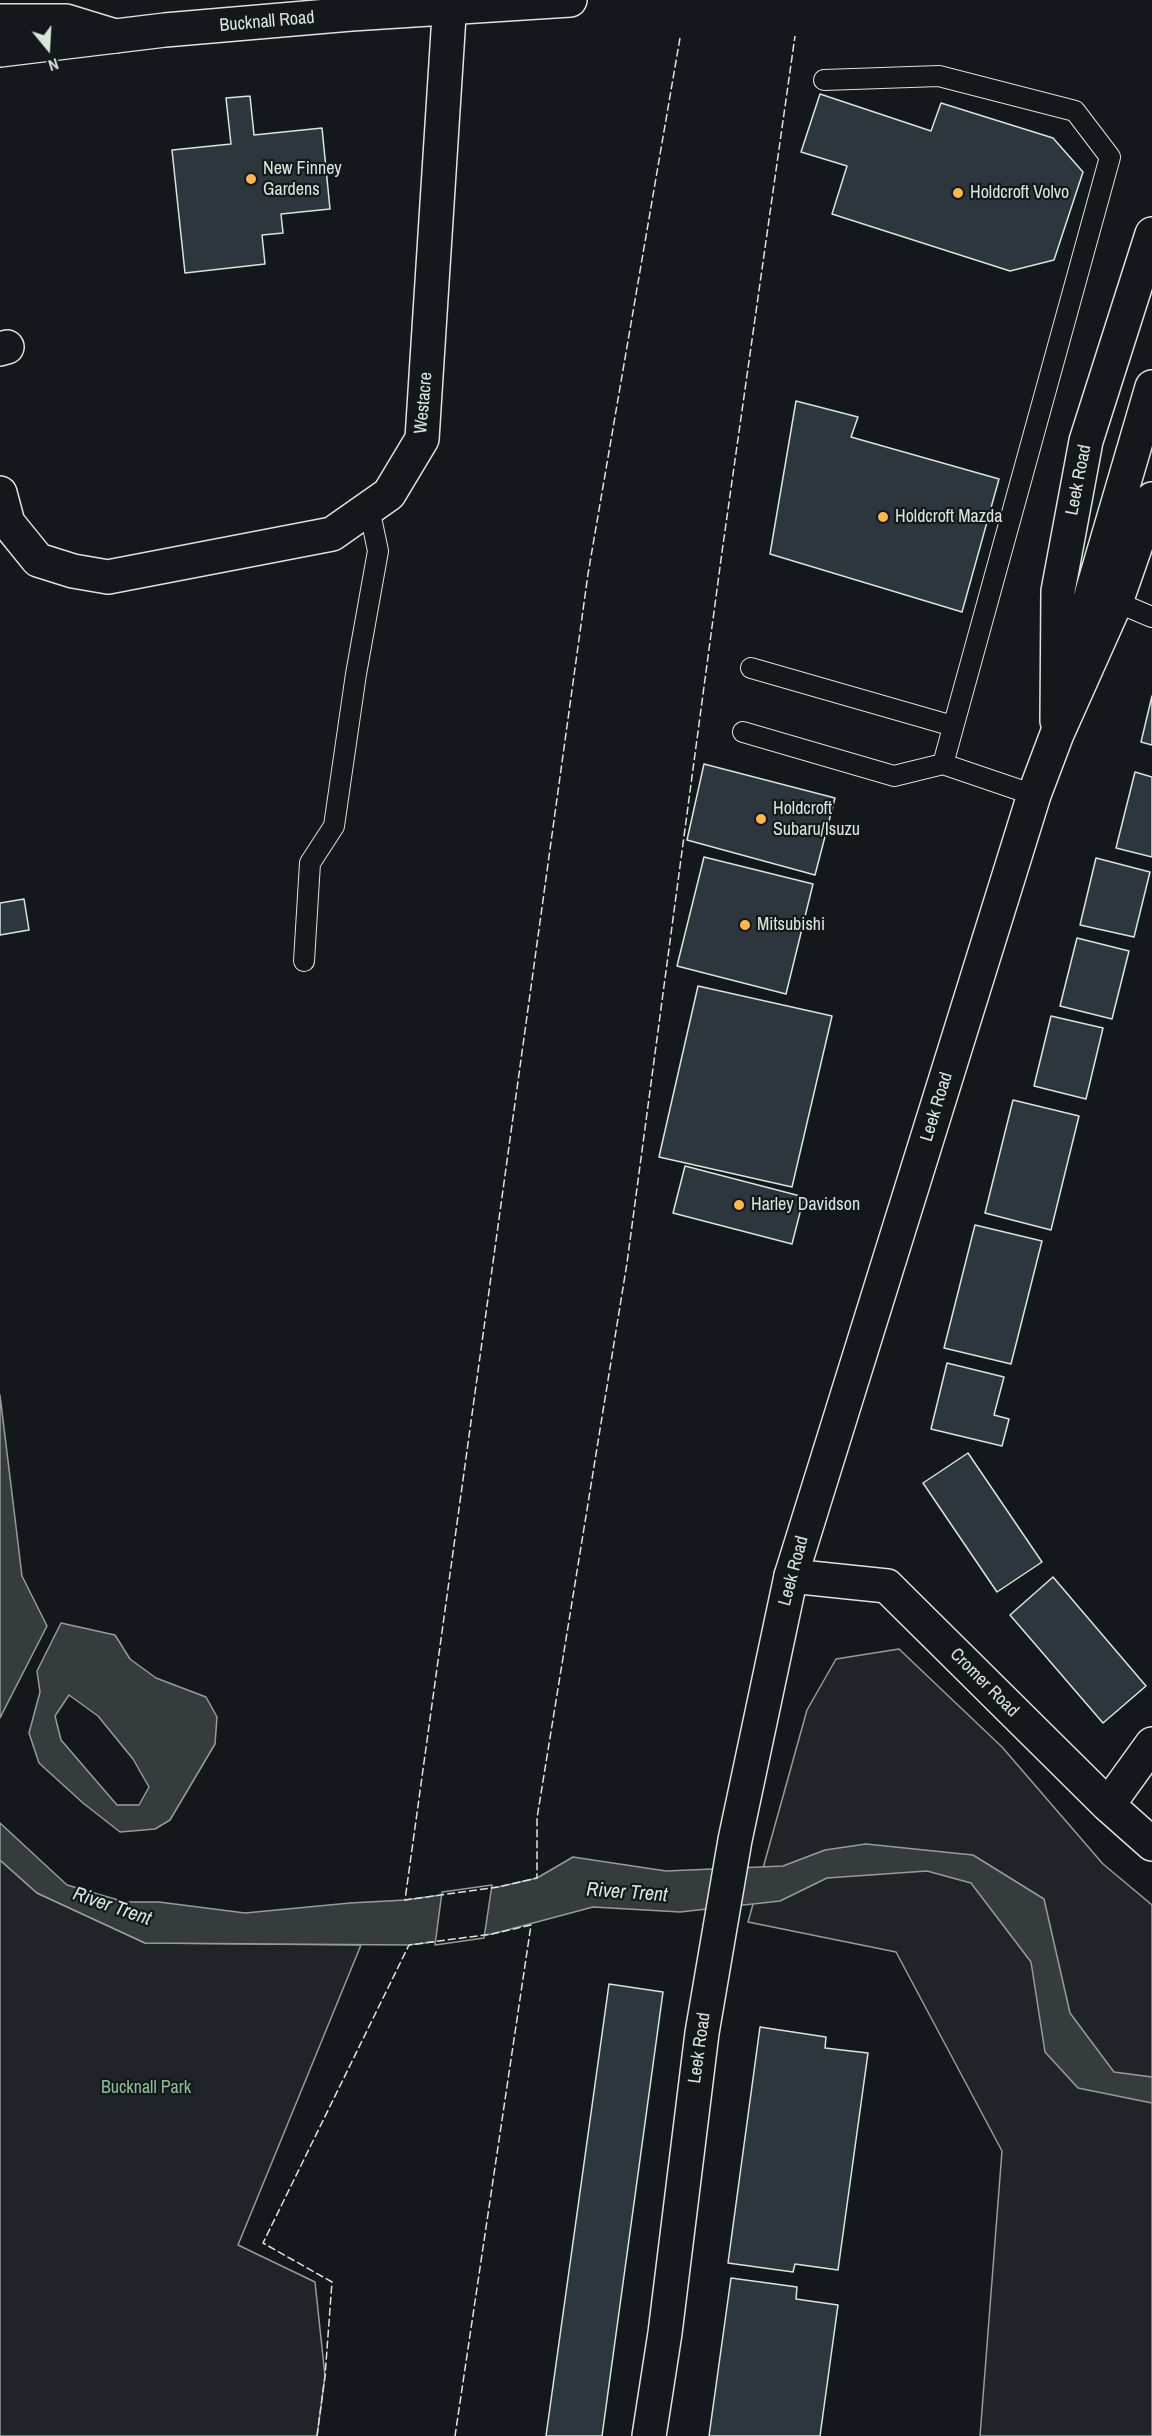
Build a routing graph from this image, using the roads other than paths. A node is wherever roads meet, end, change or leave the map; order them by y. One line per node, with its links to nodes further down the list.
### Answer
1 (570, 0): 2 (main road, Bucknall Road)
2 (450, 4): 3 (main road, Bucknall Road); 12 (main road, Westacre)
3 (351, 7): 5 (main road, Bucknall Road)
4 (0, 21): 5 (main road)
5 (116, 36): 6 (main road, Bucknall Road)
6 (0, 50)
7 (824, 80): 16 (lane)
8 (1152, 234): 18 (main road, Leek Road)
9 (1152, 387): 13 (main road)
10 (0, 494): 12 (main road, Westacre)
11 (1152, 499): 13 (main road, Leek Road)
12 (369, 508): 21 (lane)
13 (1104, 597): 14 (lane); 18 (main road, Leek Road)
14 (1152, 616)
15 (751, 668): 16 (lane)
16 (953, 726): 19 (lane)
17 (743, 732): 19 (lane)
18 (1057, 734): 20 (main road, Leek Road)
19 (943, 764): 20 (lane)
20 (1034, 795): 22 (main road, Leek Road)
21 (304, 962)
22 (791, 1576): 24 (main road, Cromer Road); 26 (main road, Leek Road)
23 (1152, 1744): 24 (main road)
24 (1108, 1805): 25 (main road, Cromer Road)
25 (1152, 1844)
26 (649, 2436)

